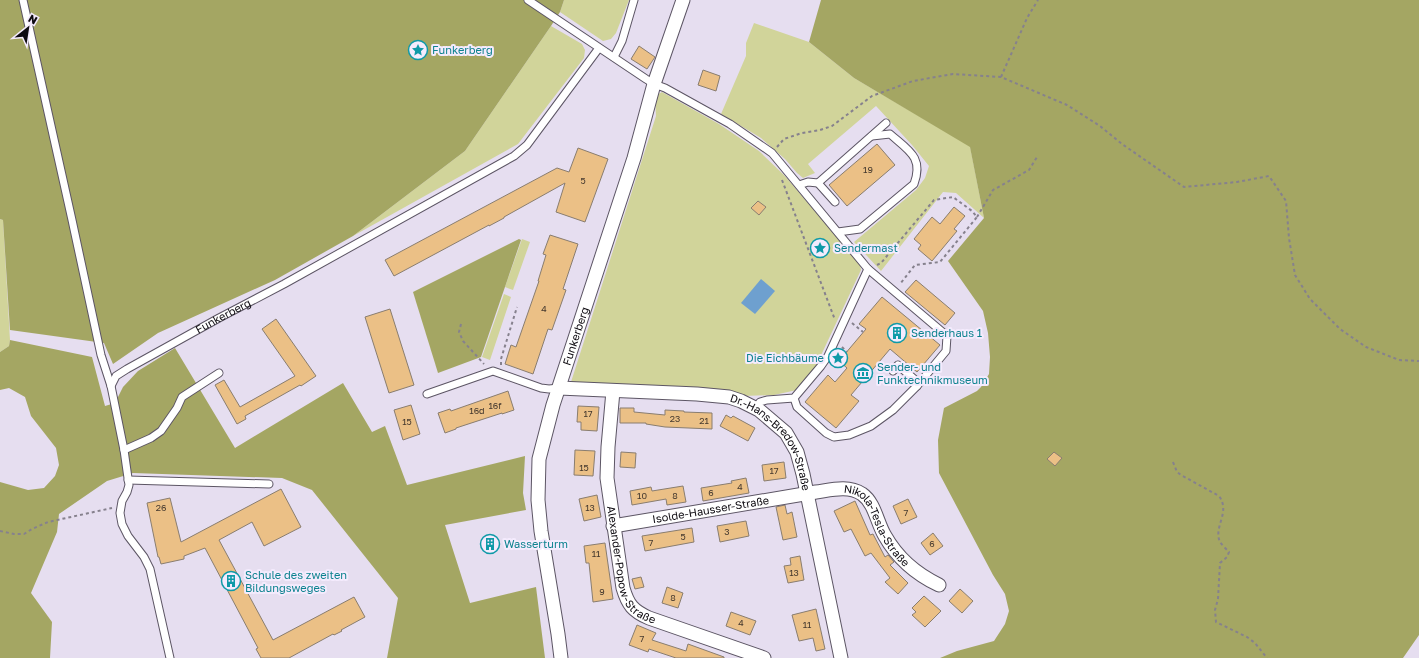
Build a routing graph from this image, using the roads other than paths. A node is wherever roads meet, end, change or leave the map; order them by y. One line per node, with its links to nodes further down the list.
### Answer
1 (23, 0): 17 (lane)
2 (528, 0): 5 (lane)
3 (634, 0): 6 (lane)
4 (682, 0): 7 (street, Funkerberg)
5 (599, 48): 6 (lane); 17 (lane, Funkerberg)
6 (614, 57): 7 (lane)
7 (654, 84): 11 (lane); 19 (street, Funkerberg)
8 (886, 123): 9 (lane)
9 (872, 136): 10 (lane); 13 (lane)
10 (818, 183): 11 (lane); 12 (lane)
11 (799, 185): 13 (lane)
12 (835, 202)
13 (838, 232): 14 (lane)
14 (868, 269): 18 (lane); 22 (lane)
15 (893, 371): 18 (lane)
16 (219, 373): 24 (lane)
17 (111, 386): 24 (lane)
18 (917, 386): 22 (lane)
19 (559, 388): 20 (street, Dr.-Hans-Bredow-Straße); 21 (lane); 31 (street, Funkerberg)
20 (613, 391): 23 (street, Dr.-Hans-Bredow-Straße); 28 (street, Alexander-Popow-Straße)
21 (427, 394)
22 (794, 398): 23 (lane)
23 (756, 408): 27 (street, Dr.-Hans-Bredow-Straße)
24 (124, 450): 25 (lane)
25 (128, 480): 26 (lane); 30 (lane)
26 (269, 484)
27 (807, 494): 28 (street, Isolde-Hausser-Straße); 29 (street, Nikola-Tesla-Straße); 33 (street, Dr.-Hans-Bredow-Straße)
28 (613, 526): 32 (street, Alexander-Popow-Straße)
29 (939, 585)
30 (170, 658)
31 (560, 658)
32 (764, 658)
33 (839, 658)

